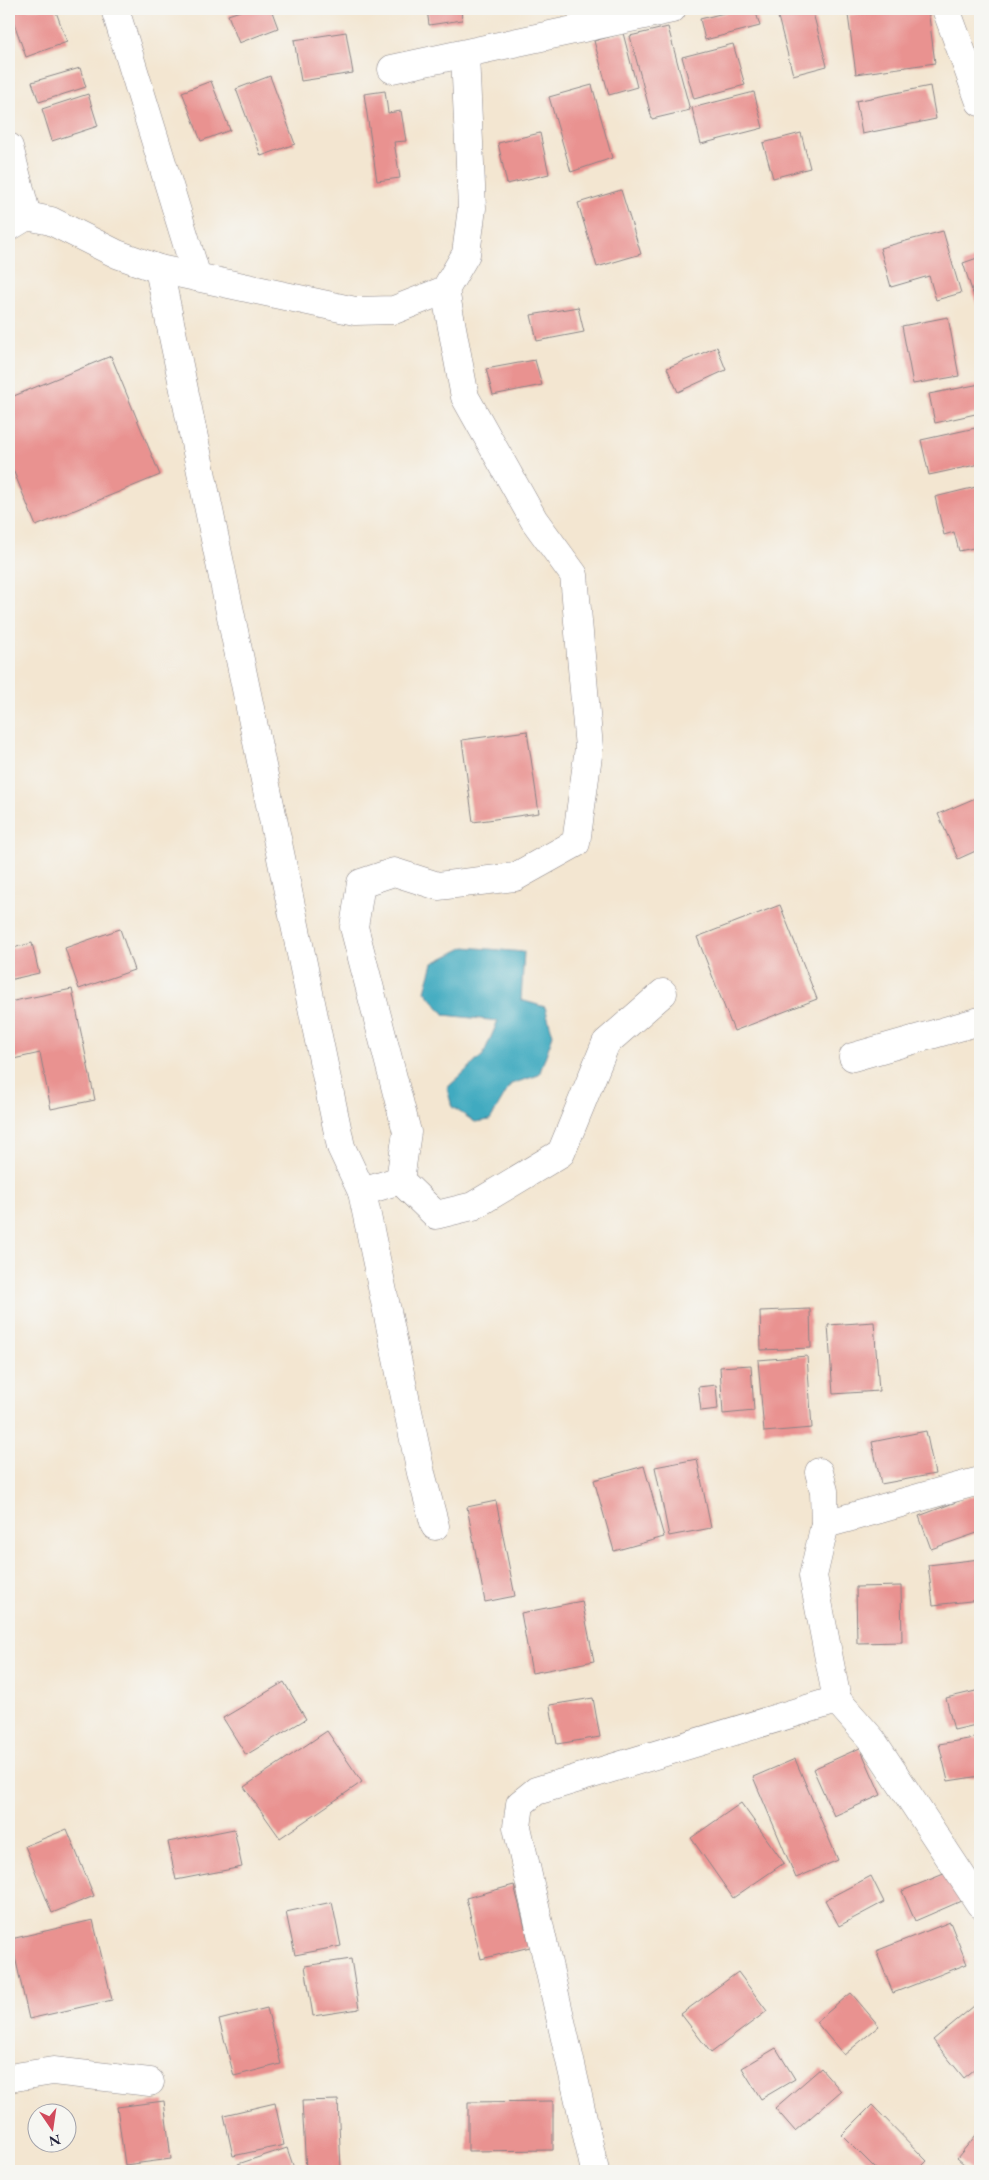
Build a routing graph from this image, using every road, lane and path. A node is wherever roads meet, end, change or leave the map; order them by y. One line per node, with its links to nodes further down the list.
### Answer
1 (115, 9): 10 (street)
2 (672, 9): 4 (street)
3 (946, 9): 6 (street)
4 (465, 54): 5 (street); 11 (street)
5 (392, 69)
6 (980, 102)
7 (9, 147): 8 (street)
8 (18, 221): 9 (street)
9 (159, 269): 10 (street); 16 (street)
10 (197, 277): 11 (street)
11 (445, 290): 15 (street)
12 (663, 992): 15 (street)
13 (980, 1021): 14 (street)
14 (853, 1057)
15 (400, 1180): 16 (street)
16 (362, 1192): 20 (street)
17 (819, 1472): 19 (street)
18 (980, 1481): 19 (street)
19 (825, 1524): 21 (street)
20 (435, 1526)
21 (836, 1700): 22 (street); 25 (street)
22 (980, 1904)
23 (9, 2078): 24 (street)
24 (150, 2082)
25 (595, 2171)

